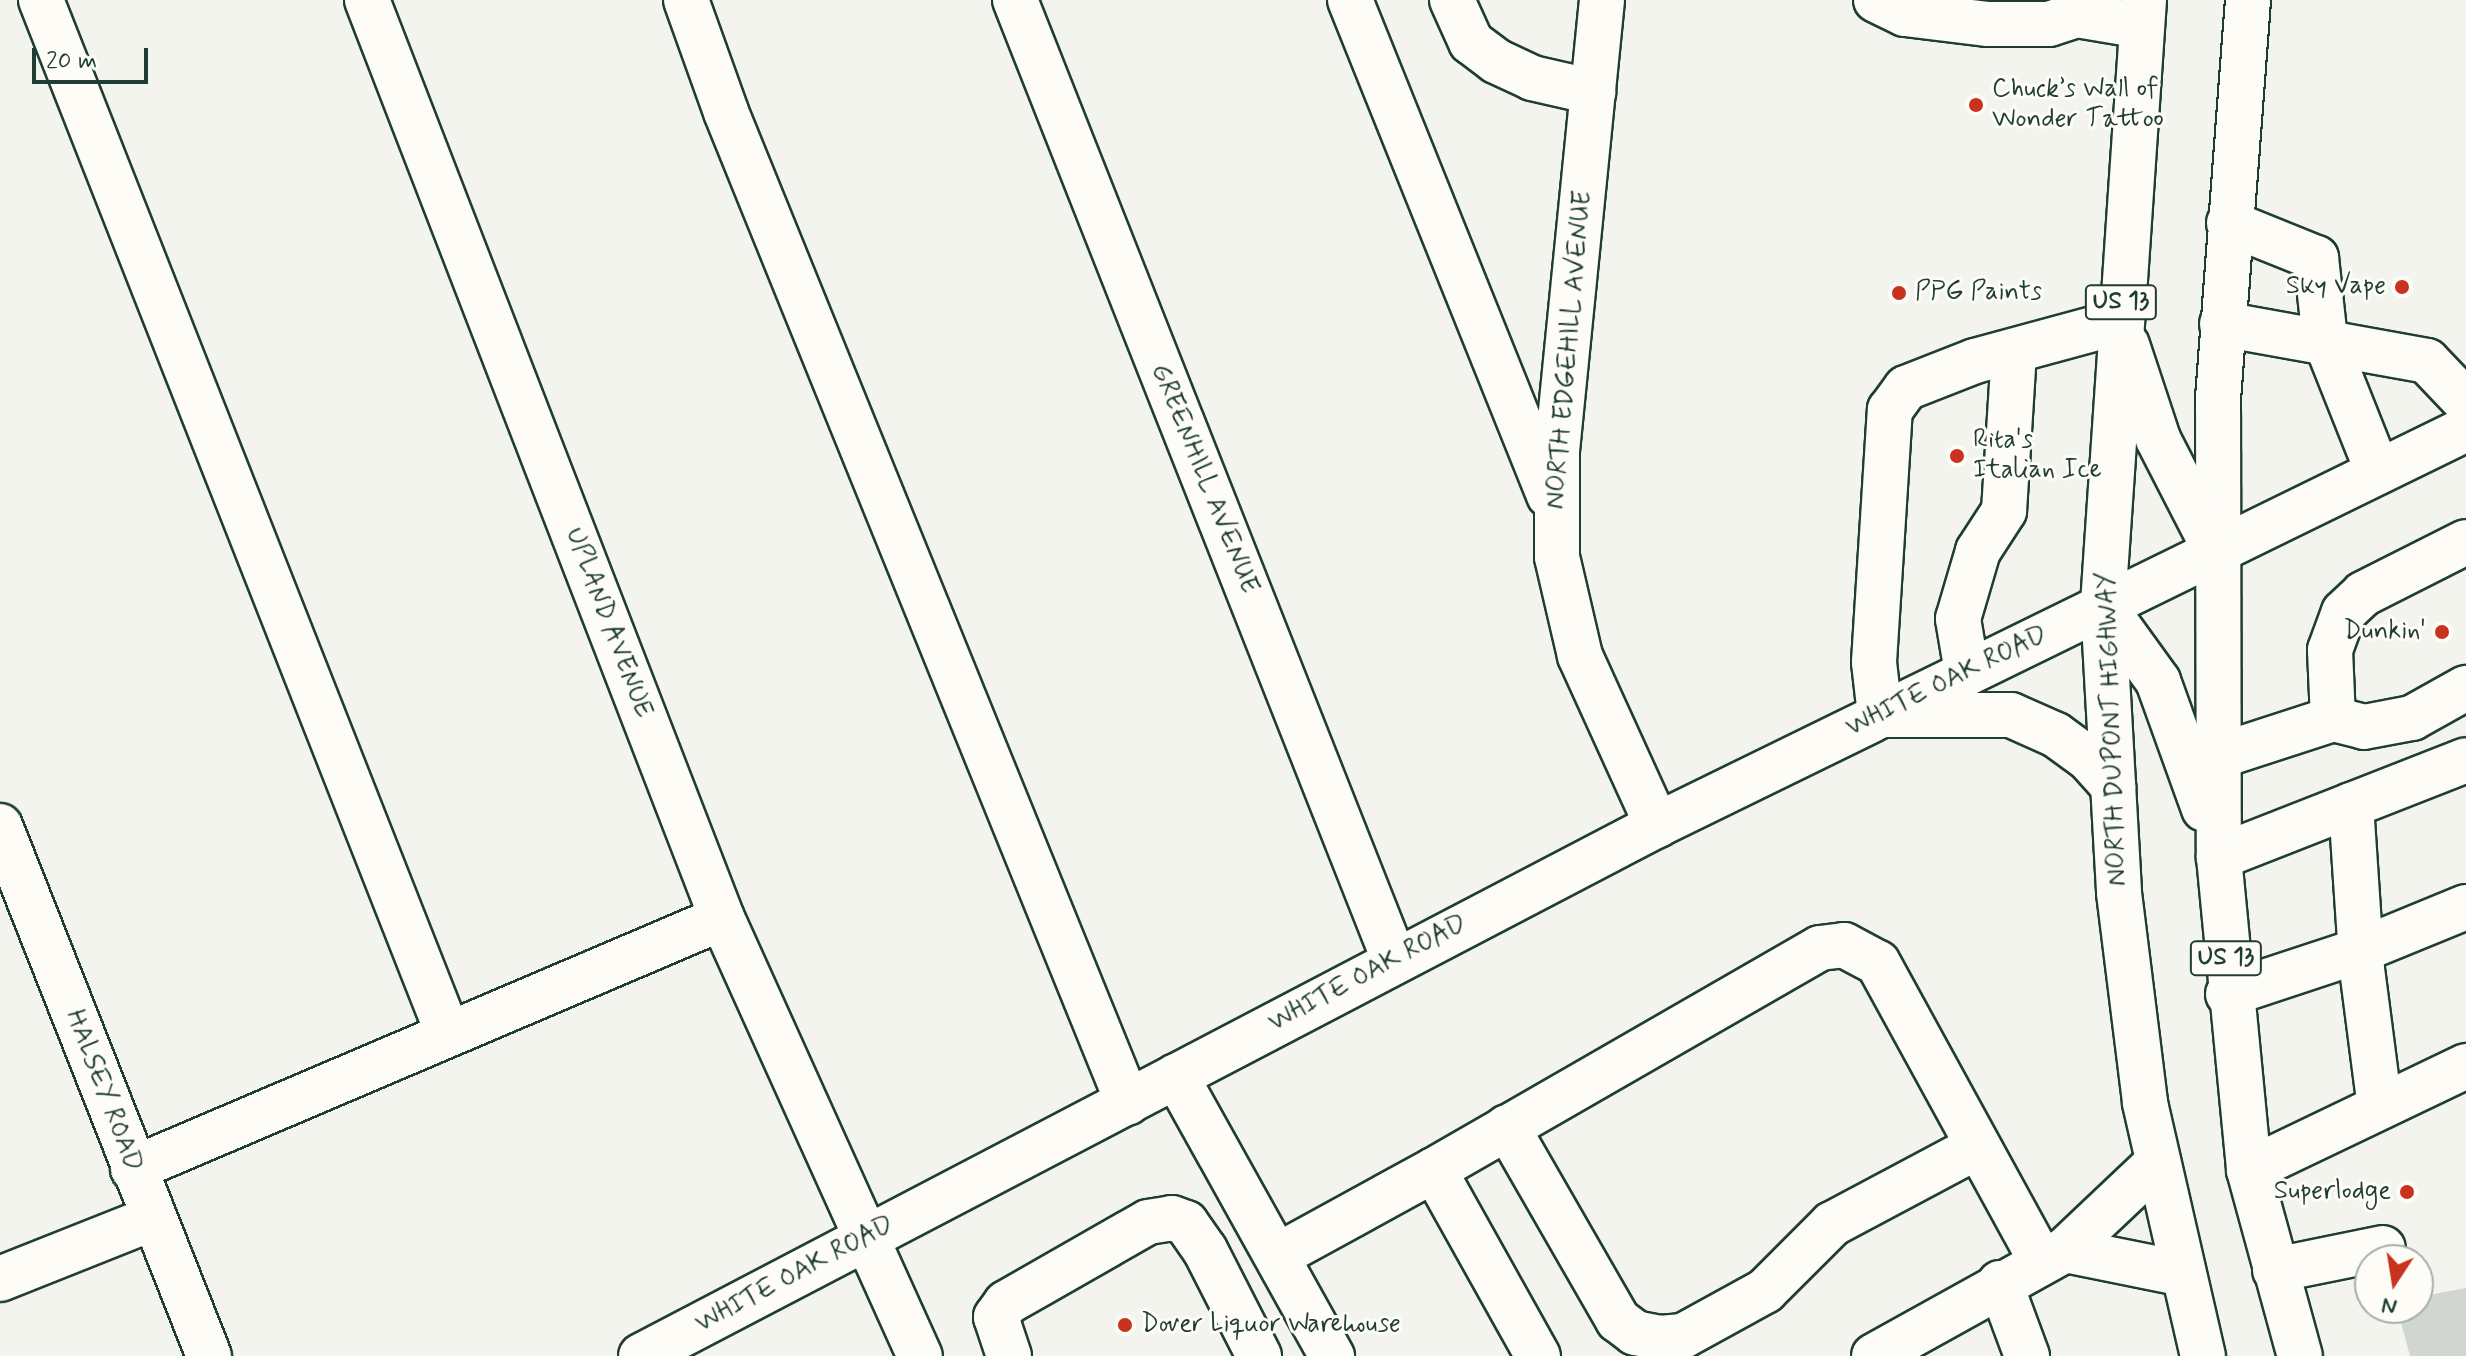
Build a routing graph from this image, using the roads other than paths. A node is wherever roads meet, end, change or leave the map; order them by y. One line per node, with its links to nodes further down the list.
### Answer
1 (41, 0): 41 (main road)
2 (367, 0): 37 (main road, UPLAND AVENUE)
3 (686, 0): 44 (main road)
4 (1015, 0): 39 (main road, GREENHILL AVENUE)
5 (1350, 0): 21 (main road)
6 (1452, 0): 12 (main road)
7 (1602, 0): 12 (main road, NORTH EDGEHILL AVENUE)
8 (1876, 0): 10 (main road)
9 (2248, 0): 13 (main road, US 13)
10 (2077, 7): 11 (main road)
11 (2143, 13): 14 (main road, NORTH DUPONT HIGHWAY / US 13)
12 (1593, 92): 21 (main road, NORTH EDGEHILL AVENUE)
13 (2229, 223): 15 (main road, US 13); 16 (main road)
14 (2119, 322): 17 (main road); 23 (main road); 24 (main road, NORTH DUPONT HIGHWAY / US 13)
15 (2222, 324): 16 (main road); 23 (main road, US 13)
16 (2325, 339): 18 (main road); 20 (main road)
17 (2014, 352): 25 (main road); 27 (main road)
18 (2466, 402)
19 (2466, 429): 20 (main road, WHITE OAK ROAD)
20 (2378, 472): 23 (main road, WHITE OAK ROAD)
21 (1554, 507): 33 (main road, NORTH EDGEHILL AVENUE)
22 (2466, 542): 28 (main road)
23 (2216, 552): 24 (main road, WHITE OAK ROAD); 29 (main road, US 13)
24 (2103, 605): 25 (main road, WHITE OAK ROAD); 31 (main road, NORTH DUPONT HIGHWAY / US 13); 35 (main road)
25 (1967, 672): 27 (main road, WHITE OAK ROAD)
26 (2466, 688): 28 (main road)
27 (1880, 715): 31 (main road); 33 (main road, WHITE OAK ROAD)
28 (2333, 719): 29 (main road)
29 (2216, 757): 35 (main road, US 13)
30 (2466, 760): 32 (main road)
31 (2113, 786): 48 (main road, NORTH DUPONT HIGHWAY / US 13)
32 (2351, 805): 35 (main road); 38 (main road)
33 (1657, 825): 39 (main road, WHITE OAK ROAD)
34 (0, 826): 49 (main road, HALSEY ROAD)
35 (2219, 857): 40 (main road, US 13)
36 (2466, 907): 38 (main road)
37 (722, 918): 41 (main road); 53 (main road, UPLAND AVENUE)
38 (2361, 950): 40 (main road); 45 (main road)
39 (1394, 959): 43 (main road, WHITE OAK ROAD)
40 (2228, 994): 51 (main road, US 13)
41 (448, 1034): 49 (main road)
42 (2466, 1066): 45 (main road)
43 (1176, 1076): 44 (main road, WHITE OAK ROAD); 55 (main road)
44 (1128, 1103): 53 (main road, WHITE OAK ROAD)
45 (2380, 1107): 51 (main road)
46 (1507, 1127): 47 (main road); 47 (main road); 50 (main road)
47 (1977, 1147): 56 (main road)
48 (2158, 1162): 56 (main road); 58 (main road, NORTH DUPONT HIGHWAY / US 13)
49 (133, 1169): 52 (main road, HALSEY ROAD)
50 (1434, 1170): 55 (main road); 67 (main road)
51 (2249, 1170): 57 (main road, US 13)
52 (153, 1218): 59 (main road); 61 (main road, HALSEY ROAD)
53 (864, 1239): 62 (main road, WHITE OAK ROAD); 63 (main road, UPLAND AVENUE)
54 (2354, 1254): 57 (main road)
55 (1277, 1256): 66 (main road)
56 (2053, 1256): 58 (main road); 60 (main road)
57 (2275, 1270): 71 (main road, US 13)
58 (2184, 1274): 70 (main road, NORTH DUPONT HIGHWAY / US 13)
59 (0, 1279)
60 (2000, 1283): 68 (main road); 69 (main road)
61 (209, 1356)
62 (641, 1356)
63 (920, 1356)
64 (1009, 1356): 65 (main road)
65 (1259, 1356)
66 (1332, 1356)
67 (1538, 1356)
68 (1874, 1356)
69 (2027, 1356)
70 (2203, 1356)
71 (2300, 1356)

